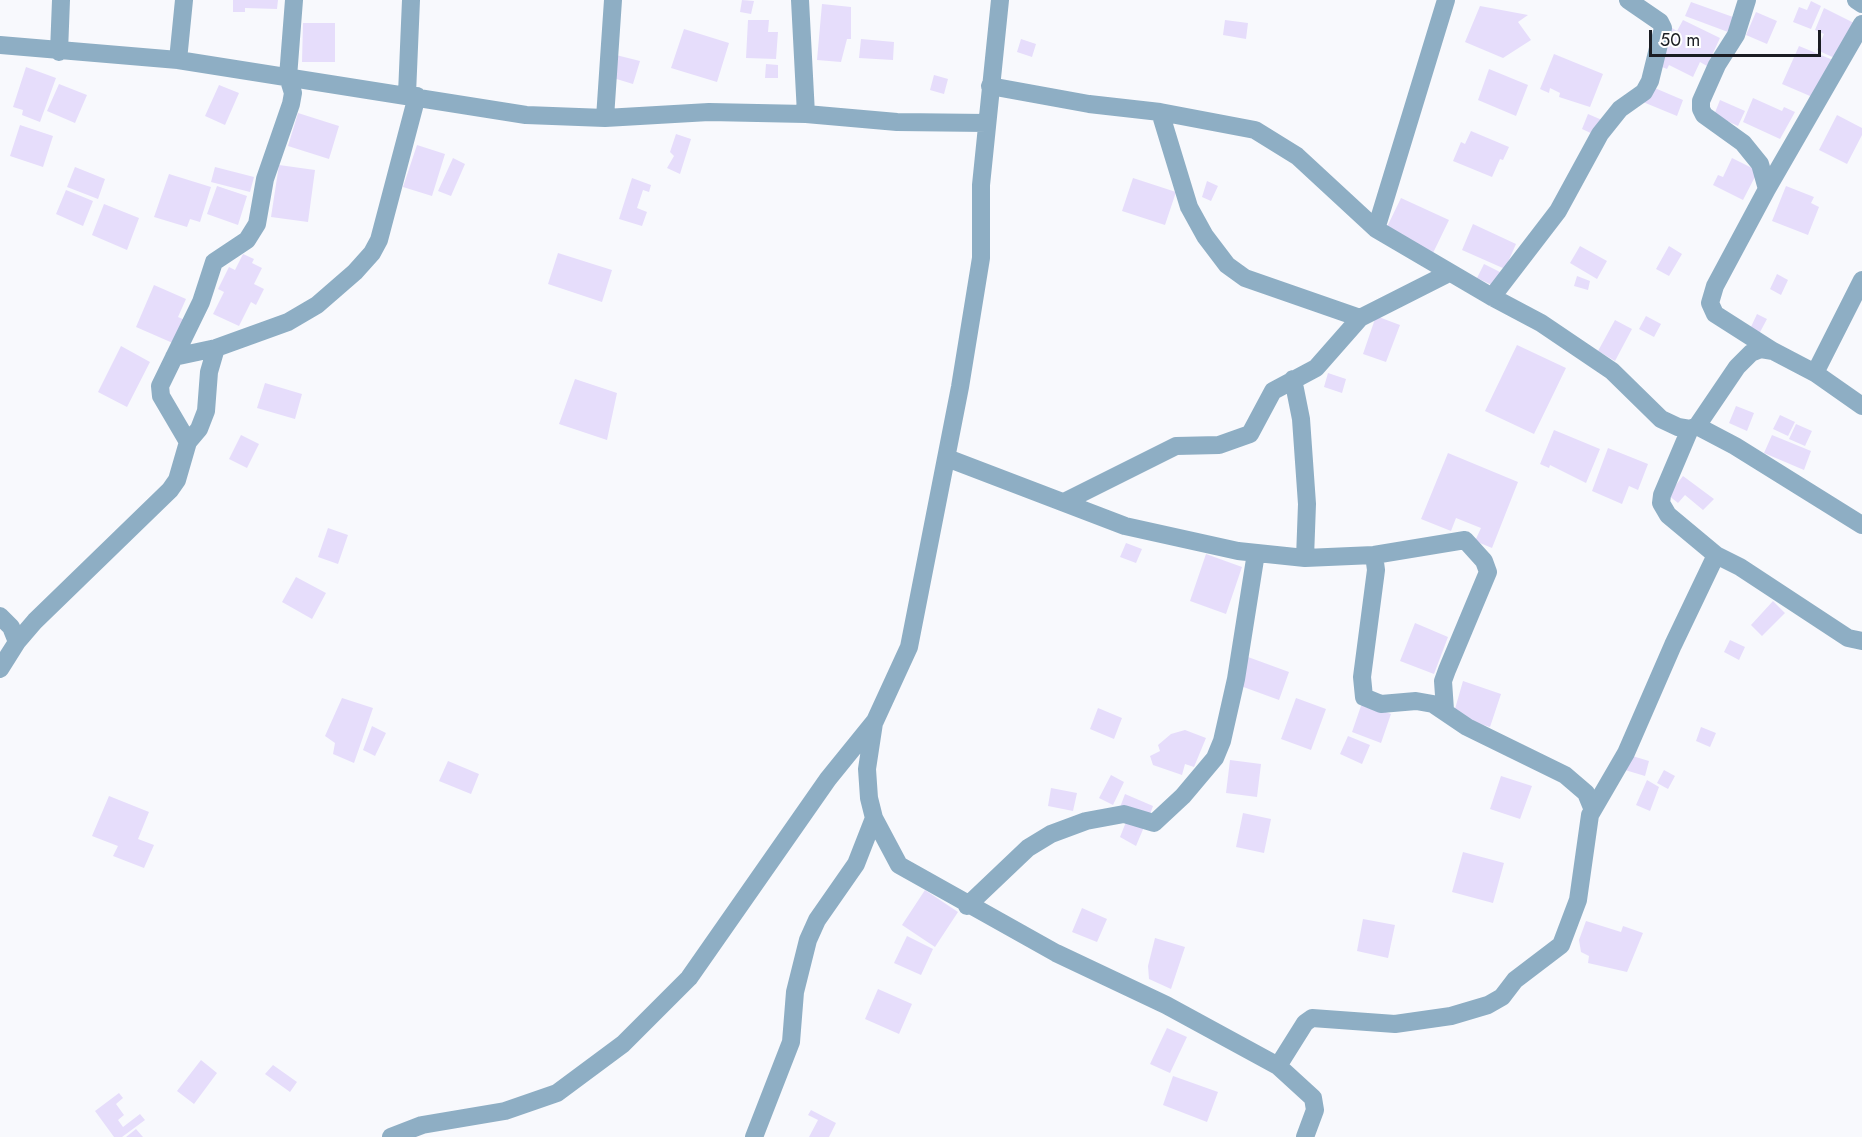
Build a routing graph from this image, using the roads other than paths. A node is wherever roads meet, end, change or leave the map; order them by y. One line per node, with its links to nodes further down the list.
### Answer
1 (62, 0): 15 (street)
2 (184, 0): 16 (street)
3 (294, 0): 17 (street)
4 (411, 0): 19 (street)
5 (613, 0): 22 (street)
6 (800, 0): 21 (street)
7 (1000, 0): 18 (street)
8 (1446, 0): 25 (street)
9 (1628, 0): 28 (street)
10 (1747, 0): 24 (street)
11 (1856, 0): 12 (street)
12 (1862, 4)
13 (1862, 24): 24 (street)
14 (0, 45): 15 (street)
15 (59, 52): 16 (street)
16 (178, 60): 17 (street)
17 (288, 77): 19 (street); 32 (street)
18 (990, 86): 20 (street); 23 (street)
19 (412, 95): 22 (street); 30 (street)
20 (1160, 112): 25 (street); 29 (street)
21 (806, 114): 22 (street); 23 (street)
22 (605, 118)
23 (987, 123): 38 (street)
24 (1767, 189): 31 (street)
25 (1376, 229): 26 (street)
26 (1449, 273): 28 (street); 29 (street)
27 (1862, 280): 33 (street)
28 (1492, 297): 36 (street)
29 (1360, 318): 34 (street)
30 (216, 348): 32 (street); 37 (street)
31 (1773, 351): 33 (street); 36 (street)
32 (174, 357): 37 (street)
33 (1815, 373): 35 (street)
34 (1293, 379): 39 (street); 44 (street)
35 (1862, 406)
36 (1694, 428): 40 (street); 43 (street)
37 (188, 442): 47 (street)
38 (947, 458): 39 (street); 50 (street)
39 (1064, 502): 41 (street)
40 (1862, 525)
41 (1256, 553): 44 (street); 53 (street)
42 (1374, 555): 44 (street); 49 (street); 49 (street)
43 (1716, 555): 46 (street); 51 (street)
44 (1305, 558)
45 (0, 616): 47 (street)
46 (1862, 641)
47 (17, 642): 48 (street)
48 (0, 669)
49 (1445, 710): 51 (street)
50 (875, 721): 52 (street); 55 (street)
51 (1593, 810): 54 (street)
52 (874, 818): 53 (street); 56 (street)
53 (967, 906): 54 (street)
54 (1278, 1066): 57 (street)
55 (391, 1137)
56 (754, 1137)
57 (1305, 1137)

